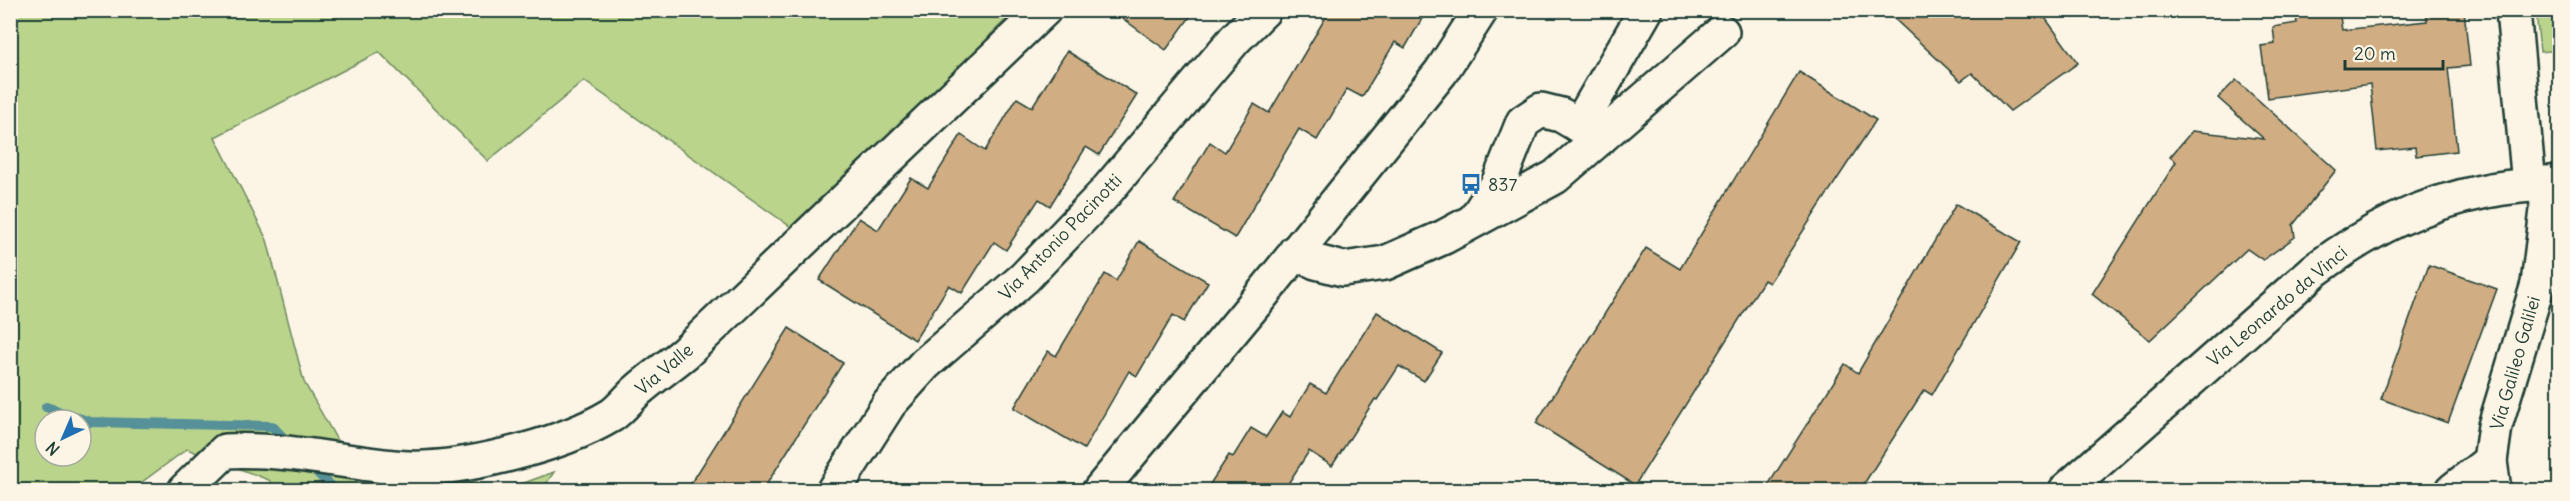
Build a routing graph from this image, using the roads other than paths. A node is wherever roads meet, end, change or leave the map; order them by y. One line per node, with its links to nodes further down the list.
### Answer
1 (1044, 10): 12 (street, Via Valle)
2 (1264, 10): 13 (street, Via Antonio Pacinotti)
3 (1481, 10): 10 (street)
4 (1646, 10): 7 (street)
5 (2513, 10): 8 (street, Via Galileo Galilei)
6 (1722, 32): 7 (street)
7 (1589, 132): 9 (street); 9 (street)
8 (2545, 183): 11 (street, Via Galileo Galilei); 15 (street, Via Leonardo da Vinci)
9 (1473, 222): 10 (street)
10 (1295, 252): 14 (street)
11 (2492, 476): 16 (street, Via Galileo Galilei)
12 (185, 490)
13 (834, 490)
14 (1101, 490)
15 (2066, 490)
16 (2453, 490)

